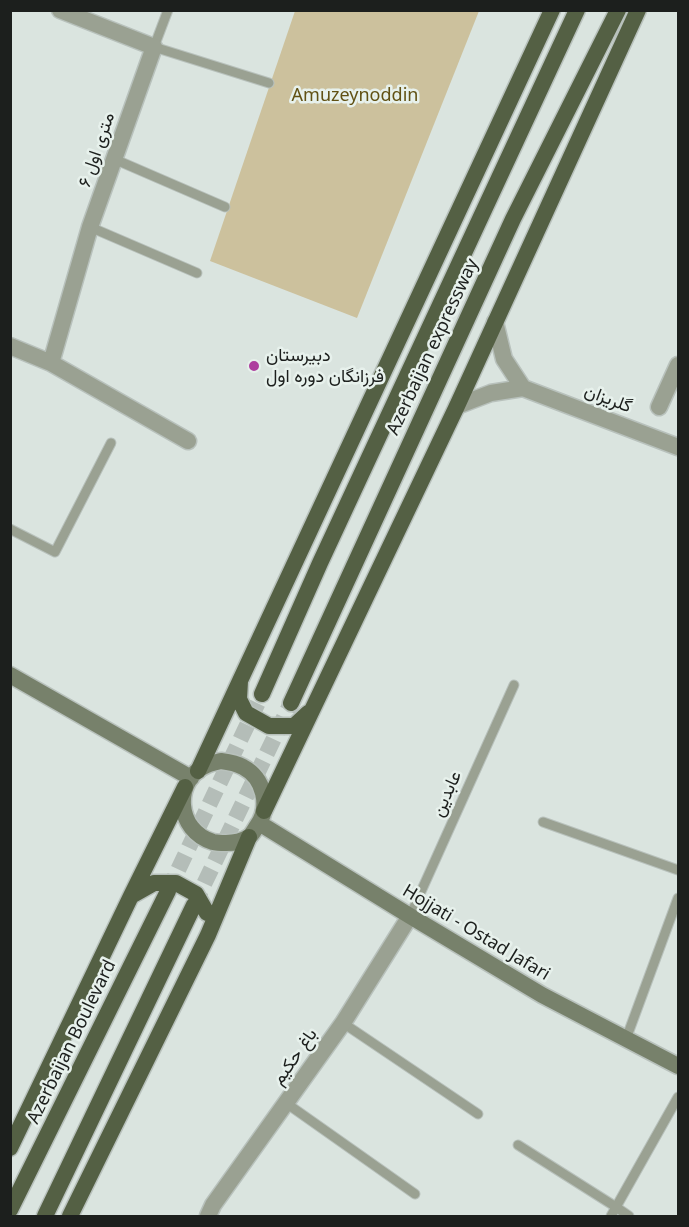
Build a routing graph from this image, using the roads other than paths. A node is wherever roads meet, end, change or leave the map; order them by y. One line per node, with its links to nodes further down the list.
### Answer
1 (60, 10): 7 (street)
2 (168, 10): 7 (lane)
3 (552, 10): 25 (highway)
4 (578, 10): 27 (highway, Azerbaijan expressway)
5 (618, 10): 28 (highway, Azerbaijan expressway)
6 (638, 10): 13 (highway)
7 (154, 47): 8 (lane); 9 (street, ۶ متری اول)
8 (268, 83)
9 (114, 159): 10 (lane); 11 (street, ۶ متری اول)
10 (225, 207)
11 (90, 227): 12 (lane); 15 (street, ۶ متری اول)
12 (197, 273)
13 (495, 322): 17 (street); 18 (highway)
14 (10, 346): 15 (street)
15 (51, 363): 20 (street)
16 (678, 365): 19 (street)
17 (524, 388): 18 (street, گلریزان); 22 (street, گلریزان)
18 (457, 406): 29 (highway)
19 (659, 407)
20 (188, 441)
21 (111, 443): 23 (lane)
22 (678, 447)
23 (10, 529)
24 (10, 675): 30 (main road)
25 (240, 680): 29 (highway); 30 (highway)
26 (514, 685): 39 (lane, عابدین)
27 (262, 694)
28 (291, 703)
29 (313, 708): 31 (highway)
30 (191, 778): 31 (main road); 33 (main road); 36 (highway)
31 (262, 817): 33 (main road); 39 (main road, Hojjati - Ostad Jafari)
32 (543, 822): 34 (lane)
33 (249, 837): 40 (highway)
34 (678, 870)
35 (168, 891): 51 (highway, Azerbaijan Boulevard)
36 (131, 896): 40 (highway); 48 (highway)
37 (678, 898): 42 (lane)
38 (194, 905): 52 (highway)
39 (410, 916): 41 (street, باغ حکیم); 42 (main road, Hojjati - Ostad Jafari)
40 (208, 935): 53 (highway)
41 (343, 1023): 45 (street, باغ حکیم); 46 (lane)
42 (626, 1039): 43 (main road, Hojjati - Ostad Jafari)
43 (678, 1066)
44 (678, 1096): 50 (lane)
45 (286, 1103): 49 (lane); 54 (street, باغ حکیم)
46 (478, 1114)
47 (519, 1145): 50 (lane)
48 (10, 1148)
49 (415, 1194)
50 (616, 1207): 55 (lane); 56 (lane)
51 (10, 1210)
52 (45, 1216)
53 (70, 1216)
54 (208, 1216)
55 (611, 1216)
56 (629, 1216)

